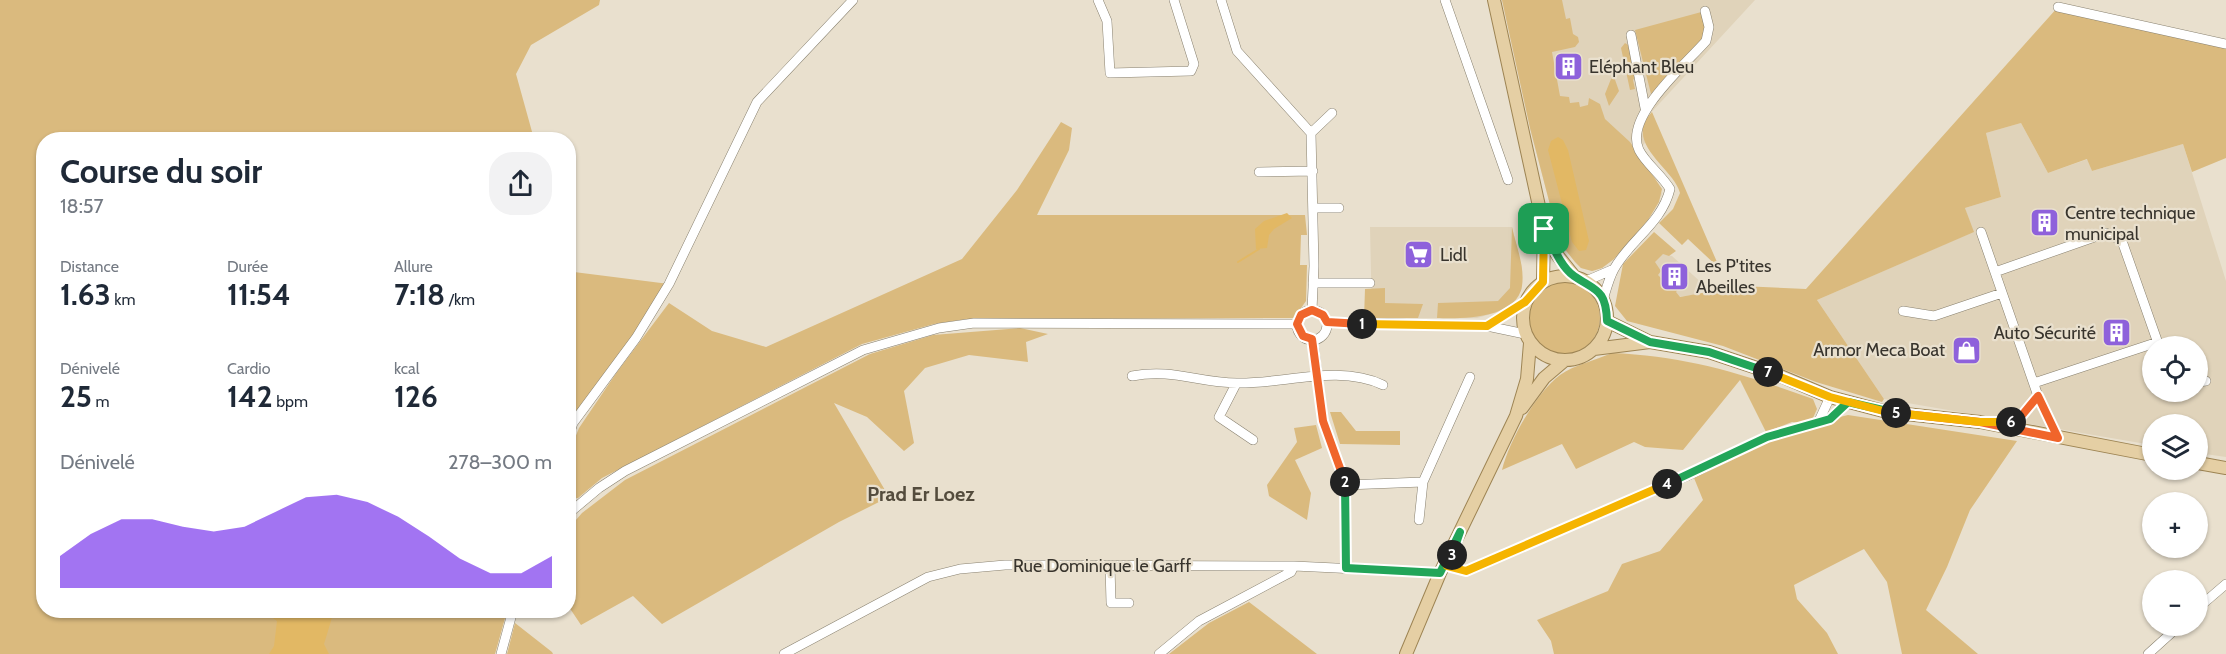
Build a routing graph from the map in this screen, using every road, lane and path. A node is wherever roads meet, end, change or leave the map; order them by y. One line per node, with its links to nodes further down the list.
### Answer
1 (853, 0): 54 (street)
2 (1098, 0): 3 (street)
3 (1174, 0)
4 (1221, 0): 13 (street)
5 (1445, 0): 16 (street)
6 (1494, 0): 19 (main road)
7 (2058, 7): 10 (street)
8 (1705, 11): 11 (street)
9 (1631, 35): 11 (street)
10 (2226, 44)
11 (1645, 108): 21 (street)
12 (1332, 113): 13 (street)
13 (1311, 134): 14 (street)
14 (1313, 171): 15 (street); 17 (street)
15 (1259, 172)
16 (1508, 180)
17 (1313, 208): 18 (street); 26 (street)
18 (1339, 208)
19 (1544, 229): 23 (main road); 25 (main road)
20 (1981, 232): 22 (street)
21 (1614, 268): 24 (street); 29 (street)
22 (1995, 272): 28 (street); 37 (street)
23 (1574, 276): 24 (main road); 25 (main road)
24 (1586, 281): 29 (main road)
25 (1543, 282): 30 (main road)
26 (1313, 283): 27 (street); 31 (street)
27 (1370, 283)
28 (2002, 293): 32 (street); 47 (street)
29 (1603, 300): 33 (main road)
30 (1525, 302): 36 (street); 39 (main road)
31 (1312, 310): 34 (street); 35 (street)
32 (1903, 311)
33 (1607, 321): 40 (main road); 41 (main road)
34 (1327, 322): 36 (street); 38 (street)
35 (1297, 324): 38 (street); 65 (street)
36 (1487, 326): 39 (street)
37 (2155, 336)
38 (1312, 339): 45 (street)
39 (1528, 339): 43 (main road); 53 (main road)
40 (1650, 342): 41 (main road); 51 (main road)
41 (1594, 349): 43 (main road)
42 (2142, 349): 47 (street)
43 (1564, 361): 53 (main road)
44 (1132, 376): 48 (street)
45 (1316, 376): 48 (street); 49 (street); 64 (street)
46 (1470, 377): 63 (street)
47 (2034, 383): 50 (street)
48 (1236, 384): 59 (street)
49 (1383, 385)
50 (2038, 396): 55 (street); 57 (street); 57 (street); 58 (street)
51 (1830, 397): 52 (main road); 56 (street)
52 (1848, 402): 55 (main road); 56 (street, Rue Dominique le Garff)
53 (1516, 416): 70 (main road)
54 (576, 419)
55 (1980, 422): 57 (main road)
56 (1818, 423): 70 (street, Rue Dominique le Garff)
57 (2032, 432): 58 (main road)
58 (2058, 438): 60 (main road)
59 (1253, 440)
60 (2142, 453)
61 (2208, 465): 62 (main road)
62 (2226, 468)
63 (1423, 482): 64 (street); 66 (street)
64 (1347, 485): 69 (street)
65 (576, 507)
66 (1419, 520)
67 (1110, 566): 68 (street, Rue Dominique le Garff); 73 (street); 77 (street, Rue Dominique le Garff)
68 (1294, 566): 69 (street, Rue Dominique le Garff); 78 (street)
69 (1346, 568): 70 (street, Rue Dominique le Garff)
70 (1444, 569): 79 (main road)
71 (2226, 584): 72 (street)
72 (2208, 599)
73 (1129, 603)
74 (511, 618): 76 (street)
75 (2168, 636): 80 (street)
76 (501, 654)
77 (784, 654)
78 (1159, 654)
79 (1406, 654)
80 (2148, 654)

